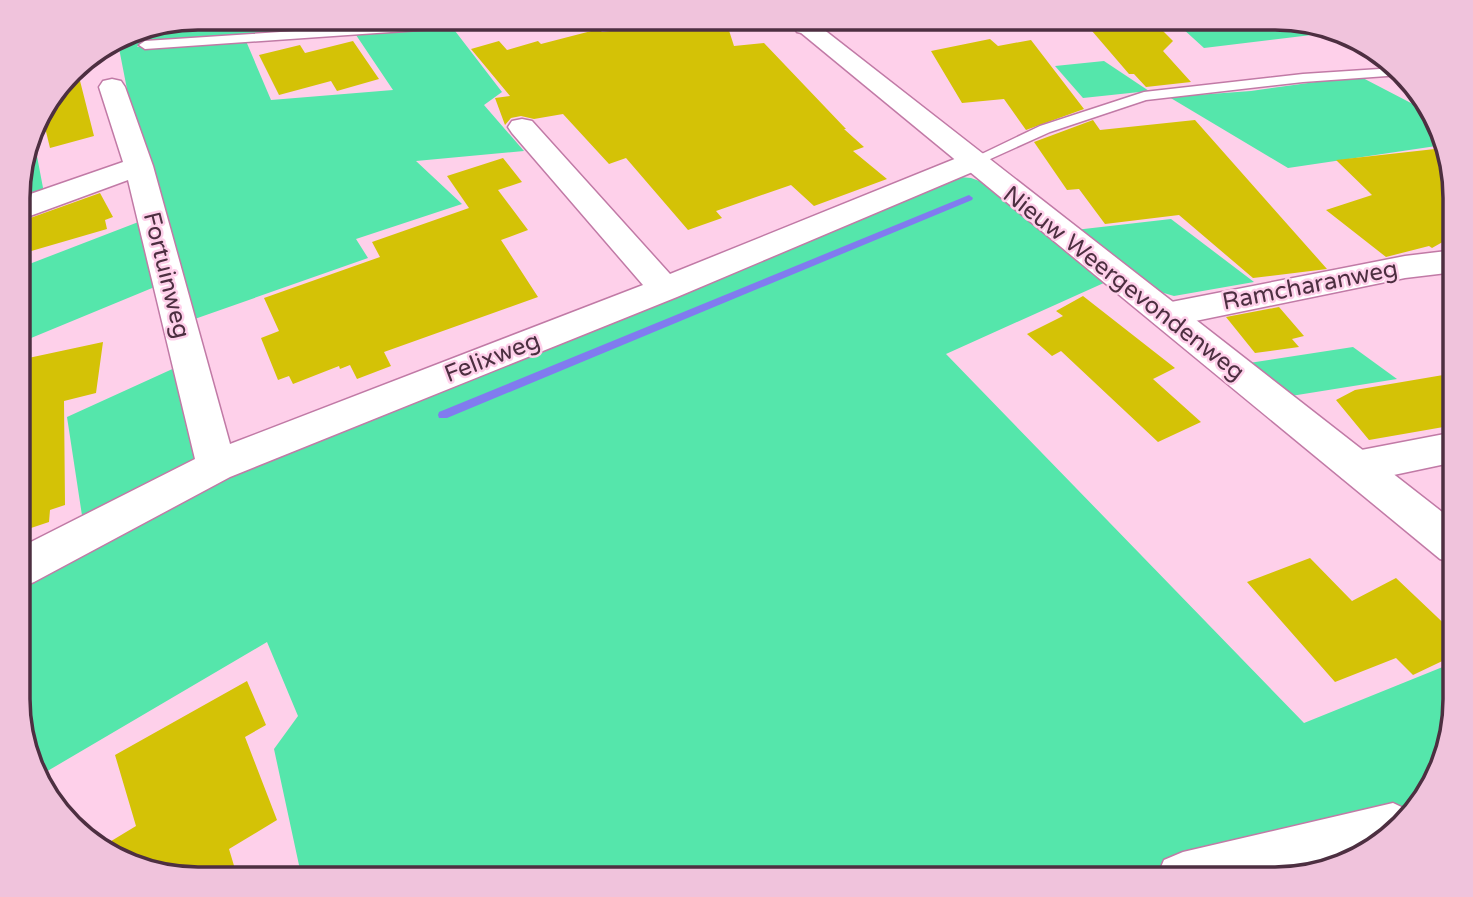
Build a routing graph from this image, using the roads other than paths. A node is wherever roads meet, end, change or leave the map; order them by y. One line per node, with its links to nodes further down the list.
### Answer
1 (363, 30): 3 (lane)
2 (811, 30): 7 (street, Nieuw Weergevondenweg)
3 (145, 45)
4 (1387, 73): 7 (lane)
5 (112, 87): 8 (street, Fortuinweg)
6 (522, 127): 11 (street)
7 (972, 162): 11 (street, Felixweg); 12 (street, Nieuw Weergevondenweg)
8 (139, 166): 9 (street); 14 (street, Fortuinweg)
9 (30, 205)
10 (1443, 262): 12 (street, Ramcharanweg)
11 (665, 289): 14 (street, Felixweg)
12 (1166, 315): 15 (street, Nieuw Weergevondenweg)
13 (1443, 449): 15 (street)
14 (216, 466): 17 (street, Felixweg)
15 (1356, 467): 16 (street, Nieuw Weergevondenweg)
16 (1443, 536)
17 (30, 563)
18 (1377, 833): 19 (street)
19 (1233, 867)

